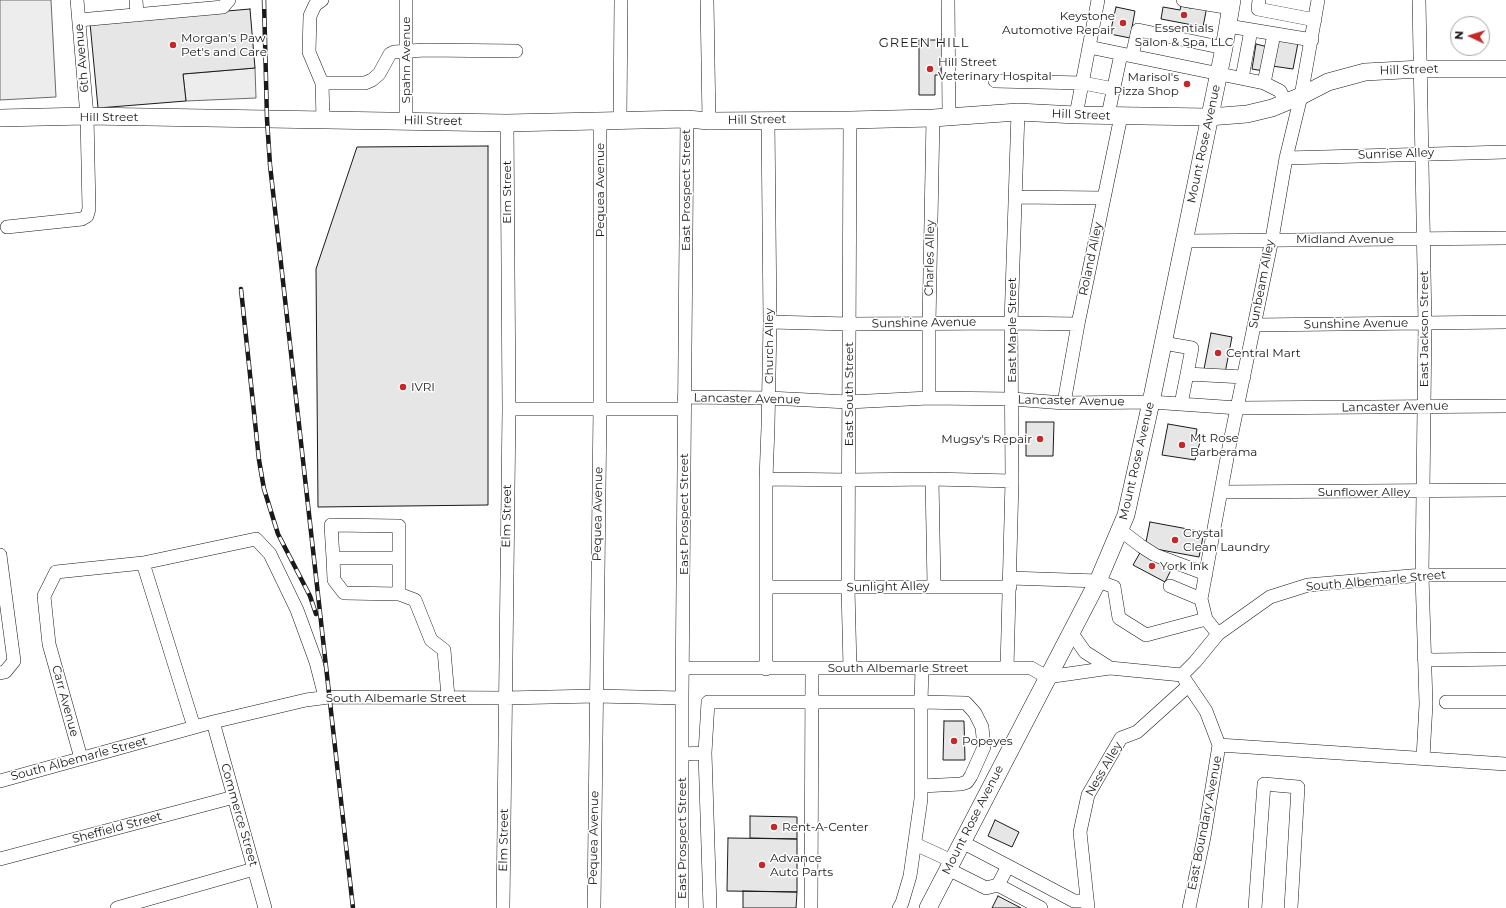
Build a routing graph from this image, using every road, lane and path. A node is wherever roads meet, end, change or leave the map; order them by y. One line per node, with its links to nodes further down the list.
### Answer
1 (77, 0): 16 (street, 6th Avenue)
2 (136, 0): 15 (street)
3 (229, 0): 15 (street)
4 (322, 0): 32 (street)
5 (406, 0): 24 (street, Spahn Avenue)
6 (621, 0): 47 (street)
7 (707, 0): 51 (street)
8 (948, 0): 41 (street, Charles Alley)
9 (1098, 0): 22 (street)
10 (1183, 0): 14 (street)
11 (1259, 0): 17 (street)
12 (1318, 0): 17 (street, Sunbeam Alley)
13 (1420, 0): 27 (street, East Jackson Street)
14 (1232, 4): 18 (main road, Mount Rose Avenue)
15 (137, 15): 16 (street)
16 (79, 20): 39 (street, 6th Avenue)
17 (1315, 20): 21 (street, Sunbeam Alley)
18 (1228, 26): 19 (street); 23 (main road, Mount Rose Avenue)
19 (1251, 30): 20 (street); 30 (street)
20 (1274, 34): 21 (street); 34 (street)
21 (1312, 40): 36 (street, Sunbeam Alley)
22 (1090, 47): 26 (street); 33 (street)
23 (1224, 48): 26 (street, Roland Alley); 29 (main road, Mount Rose Avenue)
24 (406, 51): 25 (street); 32 (street); 46 (street, Spahn Avenue)
25 (516, 51)
26 (1126, 55): 29 (street); 35 (street, Roland Alley)
27 (1421, 69): 28 (main road, Hill Street); 36 (main road, Hill Street); 54 (street, East Jackson Street)
28 (1506, 69)
29 (1219, 74): 30 (street); 42 (main road, Mount Rose Avenue)
30 (1242, 78): 34 (street)
31 (995, 80): 33 (street)
32 (322, 83): 44 (street)
33 (1083, 83): 35 (street); 38 (street)
34 (1264, 83): 36 (street)
35 (1114, 89): 40 (street, Roland Alley)
36 (1294, 99): 42 (main road, Hill Street); 55 (street, Sunbeam Alley)
37 (1018, 112): 38 (main road, Hill Street); 41 (main road, Hill Street); 56 (street, East Maple Street)
38 (1076, 115): 40 (main road, Hill Street)
39 (87, 116): 43 (main road, Hill Street); 44 (main road, Hill Street); 58 (street, 6th Avenue)
40 (1115, 116): 42 (main road, Hill Street); 57 (street, Roland Alley)
41 (941, 117): 49 (main road, Hill Street); 67 (street, Charles Alley)
42 (1210, 117): 62 (main road, Mount Rose Avenue)
43 (0, 118)
44 (323, 119): 46 (main road, Hill Street)
45 (687, 119): 47 (main road, Hill Street); 51 (main road, Hill Street); 79 (street, East Prospect Street)
46 (406, 120): 52 (main road, Hill Street)
47 (620, 120): 50 (main road, Hill Street)
48 (768, 120): 49 (main road, Hill Street); 51 (main road, Hill Street); 63 (street, Church Alley)
49 (850, 120): 66 (street, East South Street)
50 (600, 121): 52 (main road, Hill Street); 84 (street, Pequea Avenue)
51 (709, 121)
52 (507, 123): 86 (street, Elm Street)
53 (1506, 152): 54 (street, Sunrise Alley)
54 (1422, 153): 55 (street, Sunrise Alley); 61 (street, East Jackson Street)
55 (1286, 158): 60 (street, Sunbeam Alley)
56 (1015, 197): 57 (street); 65 (street, East Maple Street)
57 (1104, 198): 68 (street, Roland Alley)
58 (7, 227)
59 (1506, 238): 61 (street, Midland Avenue)
60 (1272, 239): 61 (street, Midland Avenue); 62 (street, Midland Avenue); 70 (street, Sunbeam Alley)
61 (1424, 239): 69 (street, East Jackson Street)
62 (1184, 240): 71 (main road, Mount Rose Avenue)
63 (770, 322): 66 (street, Sunshine Avenue); 74 (street, Church Alley)
64 (1506, 322): 69 (street, Sunshine Avenue)
65 (1011, 323): 67 (street, Sunshine Avenue); 68 (street, Sunshine Avenue); 76 (street, East Maple Street)
66 (849, 324): 67 (street, Sunshine Avenue); 77 (street, East South Street)
67 (929, 324): 75 (street, Charles Alley)
68 (1078, 324): 80 (street, Roland Alley)
69 (1425, 324): 70 (street, Sunshine Avenue); 82 (street, East Jackson Street)
70 (1254, 325): 73 (street, Sunbeam Alley)
71 (1164, 343): 72 (street); 78 (main road, Mount Rose Avenue)
72 (1187, 374): 73 (street); 81 (street)
73 (1244, 377): 85 (street, Sunbeam Alley)
74 (769, 398): 77 (street, Lancaster Avenue); 79 (street, Lancaster Avenue); 87 (street, Church Alley)
75 (929, 398): 76 (street, Lancaster Avenue); 77 (street, Lancaster Avenue)
76 (1012, 399): 80 (street, Lancaster Avenue); 90 (street, East Maple Street)
77 (848, 402): 89 (street, East South Street)
78 (1151, 402): 80 (street, Lancaster Avenue); 81 (street, Lancaster Avenue); 94 (main road, Mount Rose Avenue)
79 (684, 403): 84 (street, Lancaster Avenue); 115 (street, East Prospect Street)
80 (1064, 403)
81 (1181, 404): 85 (street, Lancaster Avenue)
82 (1423, 406): 83 (street, Lancaster Avenue); 85 (street, Lancaster Avenue); 92 (street, East Jackson Street)
83 (1506, 406)
84 (600, 408): 86 (street, Lancaster Avenue); 125 (street, Pequea Avenue)
85 (1238, 408): 93 (street, Sunbeam Alley)
86 (508, 409): 128 (street, Elm Street)
87 (766, 479): 89 (street); 106 (street, Church Alley)
88 (932, 479): 89 (street); 90 (street); 104 (street)
89 (849, 480): 107 (street, East South Street)
90 (1012, 481): 103 (street, East Maple Street)
91 (1506, 490): 92 (street, Sunflower Alley)
92 (1423, 491): 93 (street, Sunflower Alley); 100 (street, East Jackson Street)
93 (1222, 492): 99 (street, Sunbeam Alley)
94 (1120, 530): 99 (street); 102 (main road, Mount Rose Avenue)
95 (0, 555): 122 (street)
96 (333, 558): 97 (street); 97 (street); 108 (street)
97 (399, 558): 108 (street)
98 (143, 563): 126 (street); 135 (street); 139 (street, Carr Avenue)
99 (1206, 574): 109 (street, Sunbeam Alley)
100 (1422, 575): 101 (street, South Albemarle Street); 112 (street, South Albemarle Street); 113 (street, East Jackson Street)
101 (1506, 575)
102 (1098, 581): 103 (street, Sunlight Alley); 110 (street); 111 (main road, Mount Rose Avenue)
103 (1010, 583): 104 (street, Sunlight Alley); 118 (street, East Maple Street)
104 (934, 586): 107 (street, Sunlight Alley)
105 (1170, 586): 109 (street)
106 (766, 587): 107 (street, Sunlight Alley); 120 (street, Church Alley)
107 (848, 588): 116 (street, East South Street)
108 (399, 594): 127 (street)
109 (1201, 599): 110 (street, Sunbeam Alley)
110 (1206, 619): 112 (street, Sunbeam Alley)
111 (1071, 632): 119 (street); 123 (main road, Mount Rose Avenue)
112 (1218, 634): 124 (street, South Albemarle Street)
113 (1424, 658): 114 (street); 140 (street, East Jackson Street)
114 (1506, 659)
115 (683, 668): 120 (street, South Albemarle Street); 129 (street, East Prospect Street)
116 (850, 668): 117 (street, South Albemarle Street); 121 (street, South Albemarle Street)
117 (922, 668): 118 (street, South Albemarle Street); 130 (street)
118 (1007, 668): 123 (street, South Albemarle Street)
119 (1110, 668): 123 (street); 124 (street)
120 (766, 669): 121 (street, South Albemarle Street)
121 (812, 669): 133 (street)
122 (0, 673)
123 (1047, 677): 145 (main road, Mount Rose Avenue)
124 (1185, 681): 136 (street, East Boundary Avenue); 152 (street, Ness Alley)
125 (596, 696): 128 (street, South Albemarle Street); 129 (street, South Albemarle Street); 157 (street, Pequea Avenue)
126 (325, 697): 127 (street, South Albemarle Street); 134 (street, South Albemarle Street)
127 (448, 697): 128 (street, South Albemarle Street)
128 (505, 698): 156 (street, Elm Street)
129 (682, 698): 138 (street, East Prospect Street)
130 (921, 702): 133 (street); 143 (street); 143 (street)
131 (1446, 702): 132 (street)
132 (1506, 702)
133 (813, 703): 137 (street); 160 (street)
134 (213, 722): 135 (street, South Albemarle Street); 144 (street, Commerce Street)
135 (194, 727): 139 (street, South Albemarle Street)
136 (1219, 745): 140 (street); 164 (street, East Boundary Avenue)
137 (705, 753): 138 (street); 159 (street)
138 (682, 754): 158 (street, East Prospect Street)
139 (81, 758): 142 (street, South Albemarle Street)
140 (1423, 758): 141 (street)
141 (1506, 764)
142 (0, 781)
143 (921, 786): 146 (street)
144 (234, 797): 147 (street, Sheffield Street); 150 (street, Commerce Street)
145 (962, 842): 148 (main road, Mount Rose Avenue); 149 (street)
146 (915, 844): 148 (street); 161 (street)
147 (0, 859)
148 (950, 865): 151 (street); 162 (main road, Mount Rose Avenue)
149 (1008, 866): 151 (street); 153 (street)
150 (254, 869): 154 (street); 155 (street, Commerce Street)
151 (998, 885): 163 (street)
152 (1088, 904): 153 (street)
153 (1072, 905)
154 (117, 908)
155 (265, 908)
156 (503, 908)
157 (594, 908)
158 (682, 908)
159 (710, 908)
160 (811, 908)
161 (899, 908)
162 (928, 908)
163 (1041, 908)
164 (1189, 908)
165 (1255, 908): 166 (street)
166 (1291, 908)

